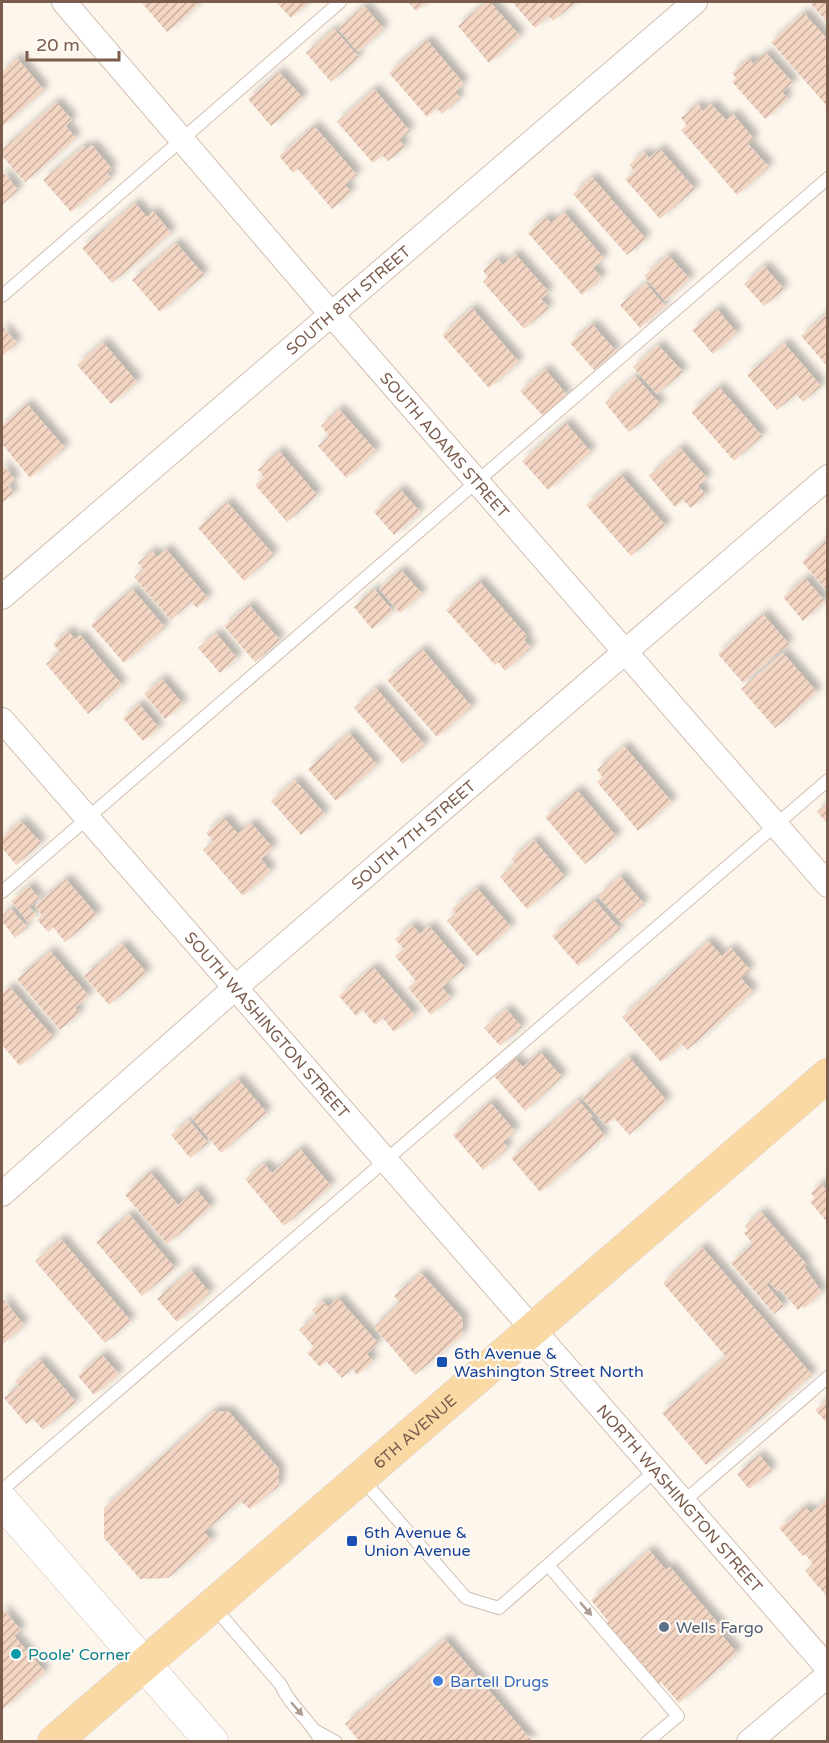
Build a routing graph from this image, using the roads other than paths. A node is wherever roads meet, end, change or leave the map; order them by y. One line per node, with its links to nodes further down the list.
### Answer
1 (64, 2): 4 (street, SOUTH ADAMS STREET)
2 (340, 2): 4 (lane)
3 (694, 2): 7 (street, SOUTH 8TH STREET)
4 (181, 140): 6 (lane); 7 (street, SOUTH ADAMS STREET)
5 (828, 178): 9 (lane)
6 (2, 296)
7 (332, 315): 9 (street, SOUTH ADAMS STREET); 10 (street, SOUTH 8TH STREET)
8 (828, 477): 11 (street, SOUTH 7TH STREET)
9 (477, 482): 11 (street, SOUTH ADAMS STREET); 14 (lane)
10 (2, 597)
11 (625, 652): 15 (street, SOUTH ADAMS STREET); 18 (street, SOUTH 7TH STREET)
12 (2, 720): 14 (street, SOUTH WASHINGTON STREET)
13 (828, 780): 15 (lane)
14 (87, 818): 17 (lane); 18 (street, SOUTH WASHINGTON STREET)
15 (775, 825): 16 (street, SOUTH ADAMS STREET); 20 (lane)
16 (828, 885)
17 (2, 892)
18 (235, 988): 20 (street, SOUTH WASHINGTON STREET); 21 (street, SOUTH 7TH STREET)
19 (828, 1075): 22 (main road, 6TH AVENUE)
20 (386, 1161): 22 (street, SOUTH WASHINGTON STREET); 26 (lane)
21 (2, 1194)
22 (532, 1329): 24 (street, NORTH WASHINGTON STREET); 25 (main road, 6TH AVENUE)
23 (828, 1377): 28 (lane)
24 (655, 1471): 28 (street, NORTH WASHINGTON STREET); 29 (lane)
25 (361, 1477): 29 (lane); 30 (main road, 6TH AVENUE)
26 (2, 1490)
27 (2, 1501): 31 (main road)
28 (683, 1502): 32 (street, NORTH WASHINGTON STREET)
29 (548, 1565): 38 (lane, one-way to 38)
30 (212, 1605): 31 (main road, 6TH AVENUE); 34 (lane, one-way to 34)
31 (143, 1665): 35 (main road, 6TH AVENUE); 36 (main road)
32 (828, 1668)
33 (828, 1675): 39 (street)
34 (319, 1736): 37 (lane)
35 (54, 1742)
36 (212, 1742)
37 (336, 1742)
38 (647, 1742)
39 (749, 1742)

